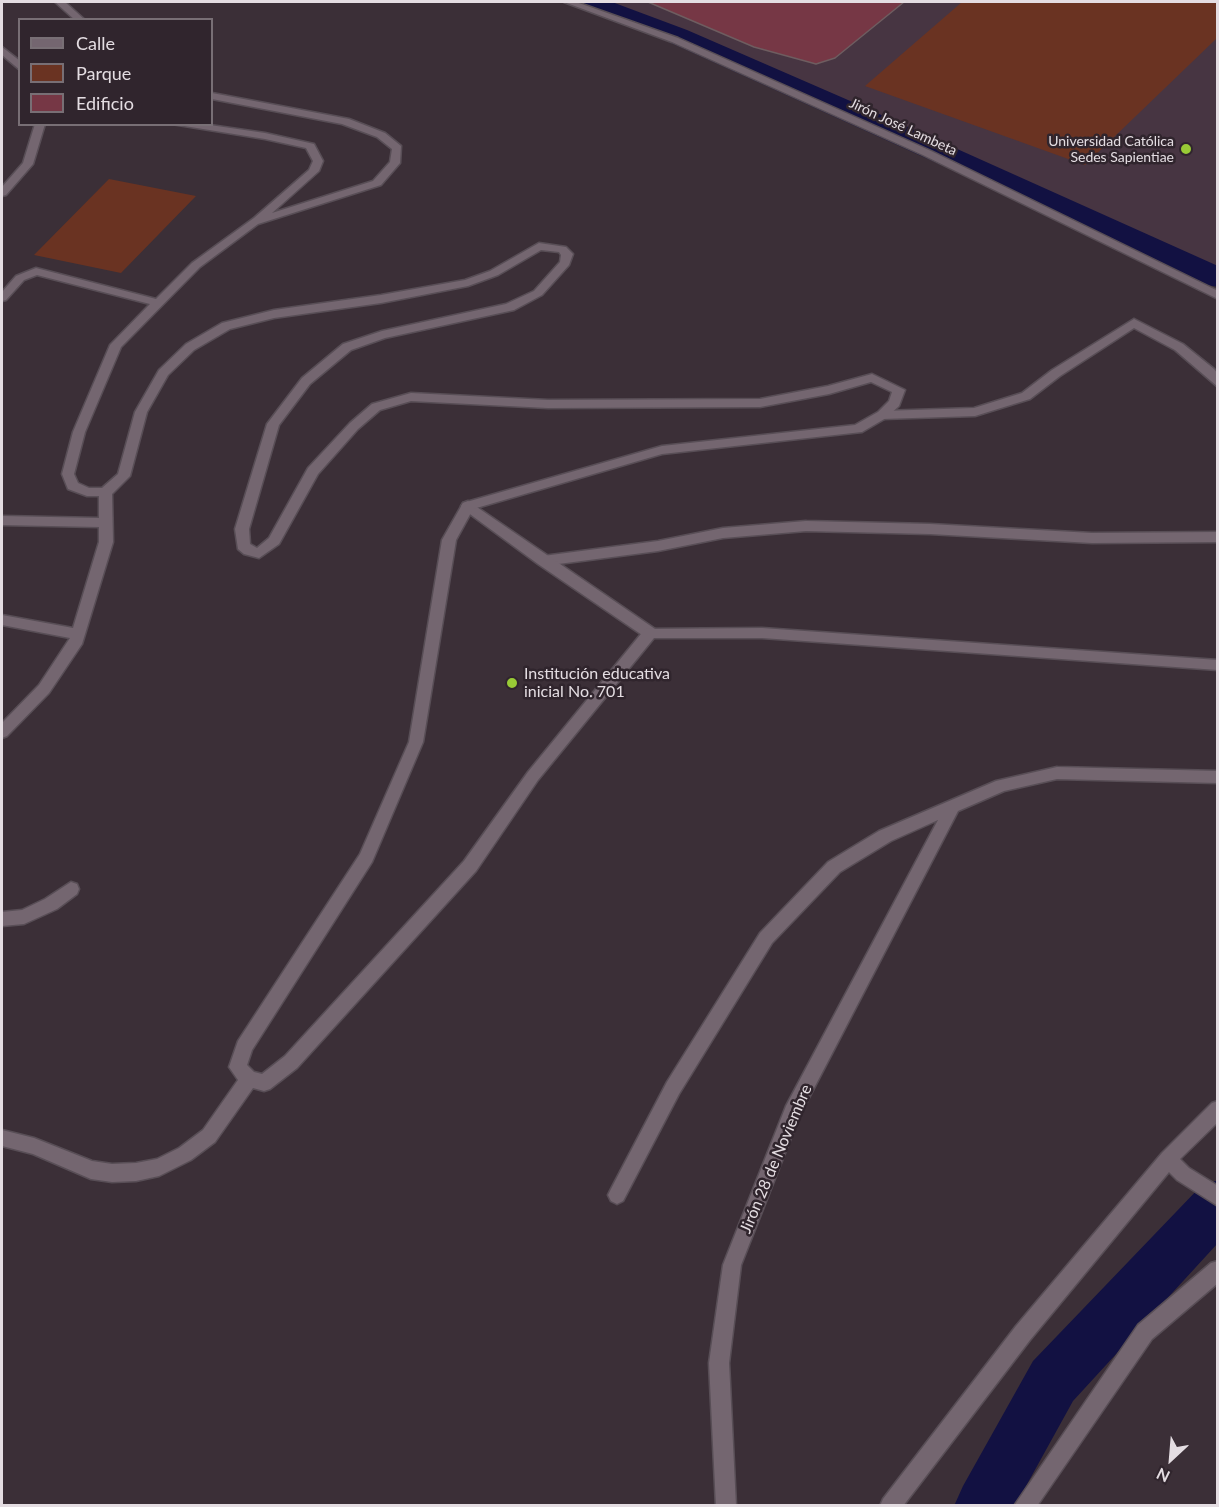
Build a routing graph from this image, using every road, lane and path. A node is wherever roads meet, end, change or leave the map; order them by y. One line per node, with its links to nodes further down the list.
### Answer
1 (60, 2): 3 (street)
2 (569, 2): 11 (street, Jirón José Lambeta)
3 (79, 18)
4 (2, 50): 5 (street)
5 (18, 65)
6 (213, 96): 10 (street)
7 (39, 126): 9 (street)
8 (192, 126): 10 (street)
9 (2, 193)
10 (254, 222): 13 (street)
11 (1218, 296)
12 (2, 298): 13 (street)
13 (158, 303): 16 (street)
14 (1218, 383): 15 (street)
15 (882, 416): 16 (street); 17 (street)
16 (105, 492): 19 (street)
17 (468, 506): 21 (street); 31 (street)
18 (2, 520): 19 (street)
19 (106, 523): 24 (street)
20 (1218, 537): 21 (street)
21 (543, 561): 23 (street)
22 (2, 620): 24 (street)
23 (650, 633): 25 (street); 31 (street)
24 (78, 634): 26 (street)
25 (1218, 665)
26 (2, 732)
27 (1218, 777): 28 (street)
28 (951, 809): 35 (street); 38 (street, Jirón 28 de Noviembre)
29 (71, 889): 30 (street)
30 (2, 919)
31 (249, 1079): 33 (street)
32 (1218, 1109): 34 (street)
33 (2, 1138)
34 (1168, 1159): 36 (street); 39 (street)
35 (617, 1195)
36 (1218, 1197)
37 (1218, 1270): 40 (street)
38 (726, 1506)
39 (890, 1506)
40 (1024, 1506)

